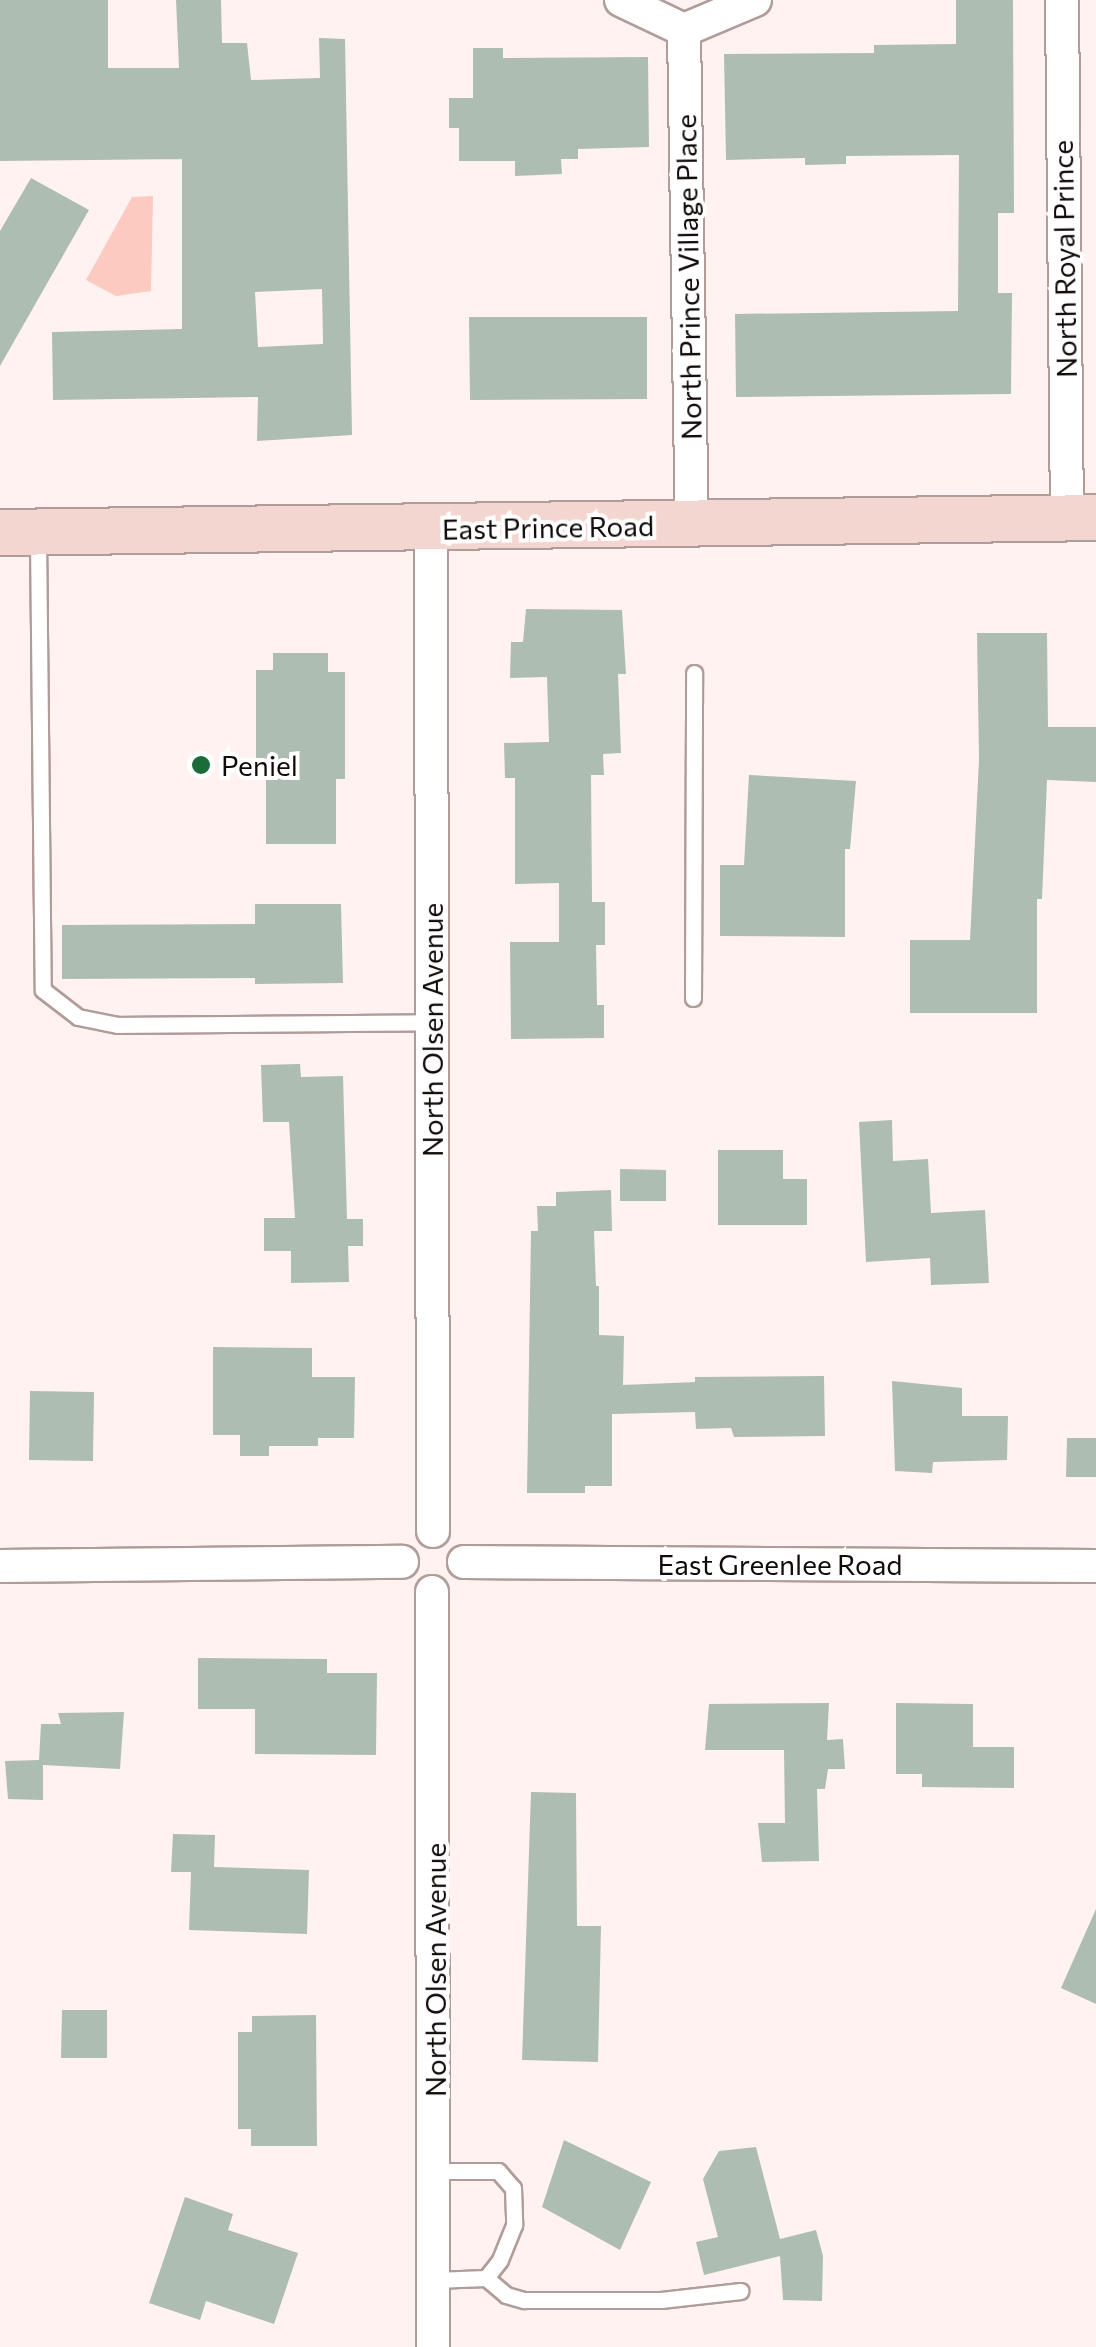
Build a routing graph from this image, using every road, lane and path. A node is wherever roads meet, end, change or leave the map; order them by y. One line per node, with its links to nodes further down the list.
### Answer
1 (621, 0): 4 (street)
2 (755, 0): 4 (street)
3 (1062, 0): 5 (street, North Royal Prince)
4 (684, 30): 6 (street, North Prince Village Place)
5 (1081, 518): 6 (main road, East Prince Road)
6 (692, 524): 7 (main road, East Prince Road)
7 (432, 529): 8 (main road, East Prince Road); 11 (street, North Olsen Avenue)
8 (19, 532): 11 (lane)
9 (694, 673): 10 (lane)
10 (693, 998)
11 (432, 1022): 12 (street, North Olsen Avenue)
12 (433, 1531): 13 (street); 14 (street)
13 (402, 1562): 15 (street); 17 (street)
14 (464, 1562): 16 (street, East Greenlee Road); 17 (street)
15 (0, 1566)
16 (1096, 1566)
17 (432, 1592): 18 (street, North Olsen Avenue)
18 (436, 2171): 19 (lane); 20 (street, North Olsen Avenue)
19 (486, 2278): 20 (lane); 21 (lane)
20 (434, 2280): 22 (street, North Olsen Avenue)
21 (740, 2290)
22 (433, 2347)

